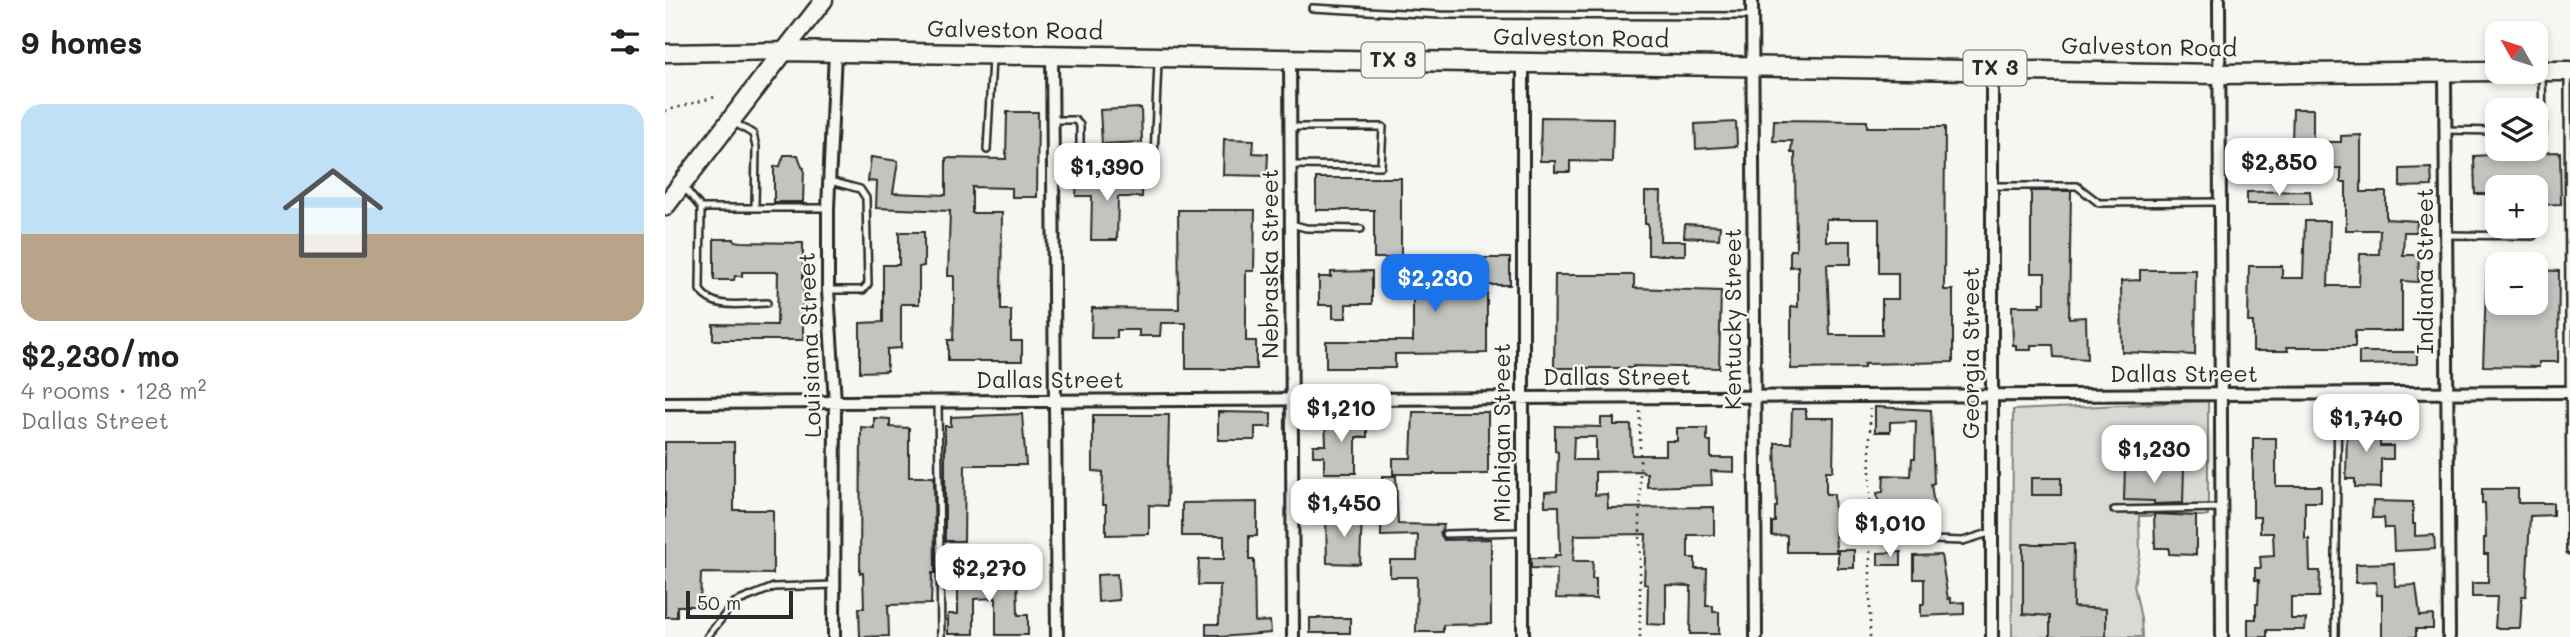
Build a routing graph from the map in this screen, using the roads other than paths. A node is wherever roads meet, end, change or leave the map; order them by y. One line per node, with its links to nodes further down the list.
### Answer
1 (824, 0): 6 (main road)
2 (1752, 0): 5 (street, Kentucky Street)
3 (2219, 0): 20 (street)
4 (1313, 8): 5 (lane)
5 (1752, 16): 14 (street, Kentucky Street)
6 (784, 51): 7 (main road, Galveston Road / TX 3); 8 (main road, Galveston Road); 21 (main road)
7 (835, 52): 9 (main road, Galveston Road / TX 3); 30 (street, Louisiana Street)
8 (665, 53)
9 (992, 54): 10 (main road, Galveston Road / TX 3); 26 (lane)
10 (1052, 55): 11 (main road, Galveston Road / TX 3); 22 (street)
11 (1158, 57): 12 (main road, Galveston Road / TX 3); 28 (lane)
12 (1290, 58): 13 (main road, Galveston Road / TX 3); 23 (street, Nebraska Street)
13 (1523, 62): 14 (main road, Galveston Road / TX 3); 50 (street, Michigan Street)
14 (1753, 65): 15 (main road, Galveston Road / TX 3); 49 (street, Kentucky Street)
15 (1991, 68): 20 (main road, Galveston Road / TX 3); 32 (street, Georgia Street)
16 (2485, 71): 19 (main road, Galveston Road / TX 3)
17 (2548, 71): 18 (main road)
18 (2569, 71): 45 (lane)
19 (2445, 72): 20 (main road, Galveston Road / TX 3); 24 (street, Indiana Street)
20 (2219, 74): 33 (street)
21 (731, 120): 31 (main road); 36 (lane)
22 (1052, 120): 27 (street); 28 (lane)
23 (1290, 127): 29 (street, Nebraska Street); 29 (lane)
24 (2445, 130): 25 (lane); 40 (street, Indiana Street)
25 (2485, 131)
26 (987, 150)
27 (1053, 162): 28 (lane); 53 (street)
28 (1080, 163)
29 (1290, 165): 38 (street, Nebraska Street)
30 (830, 181): 37 (street, Louisiana Street); 42 (lane)
31 (682, 185): 34 (main road); 35 (lane)
32 (1992, 186): 33 (lane); 48 (street, Georgia Street)
33 (2219, 202): 46 (street)
34 (665, 206)
35 (701, 208): 36 (lane); 43 (lane)
36 (755, 208): 37 (lane)
37 (828, 208): 42 (street, Louisiana Street)
38 (1291, 224): 39 (lane); 51 (street, Nebraska Street)
39 (1361, 229)
40 (2446, 235): 41 (lane); 44 (street, Indiana Street)
41 (2485, 235)
42 (828, 290): 54 (street, Louisiana Street)
43 (767, 303)
44 (2447, 393): 45 (street, Dallas Street); 47 (street, Dallas Street); 74 (street, Indiana Street)
45 (2570, 393): 62 (lane)
46 (2220, 394): 47 (street, Dallas Street); 48 (street, Dallas Street); 56 (street)
47 (2338, 394): 73 (lane)
48 (1992, 396): 49 (street, Dallas Street); 59 (street, Georgia Street)
49 (1755, 397): 50 (street, Dallas Street); 70 (street, Kentucky Street)
50 (1523, 398): 51 (street, Dallas Street); 58 (street, Michigan Street)
51 (1291, 400): 53 (street, Dallas Street); 68 (street, Nebraska Street)
52 (938, 401): 53 (street, Dallas Street); 54 (street, Dallas Street); 66 (lane)
53 (1055, 401): 67 (street)
54 (835, 402): 55 (street, Dallas Street); 63 (street, Louisiana Street)
55 (665, 403)
56 (2221, 508): 57 (lane); 72 (street)
57 (2114, 510)
58 (1523, 532): 60 (lane); 69 (street, Michigan Street)
59 (1992, 532): 61 (lane); 71 (street, Georgia Street)
60 (1445, 534)
61 (1870, 538)
62 (2570, 551)
63 (834, 585): 64 (lane); 65 (street, Louisiana Street)
64 (707, 637)
65 (834, 637)
66 (941, 637)
67 (1057, 637)
68 (1293, 637)
69 (1523, 637)
70 (1756, 637)
71 (1992, 637)
72 (2222, 637)
73 (2335, 637)
74 (2449, 637)

